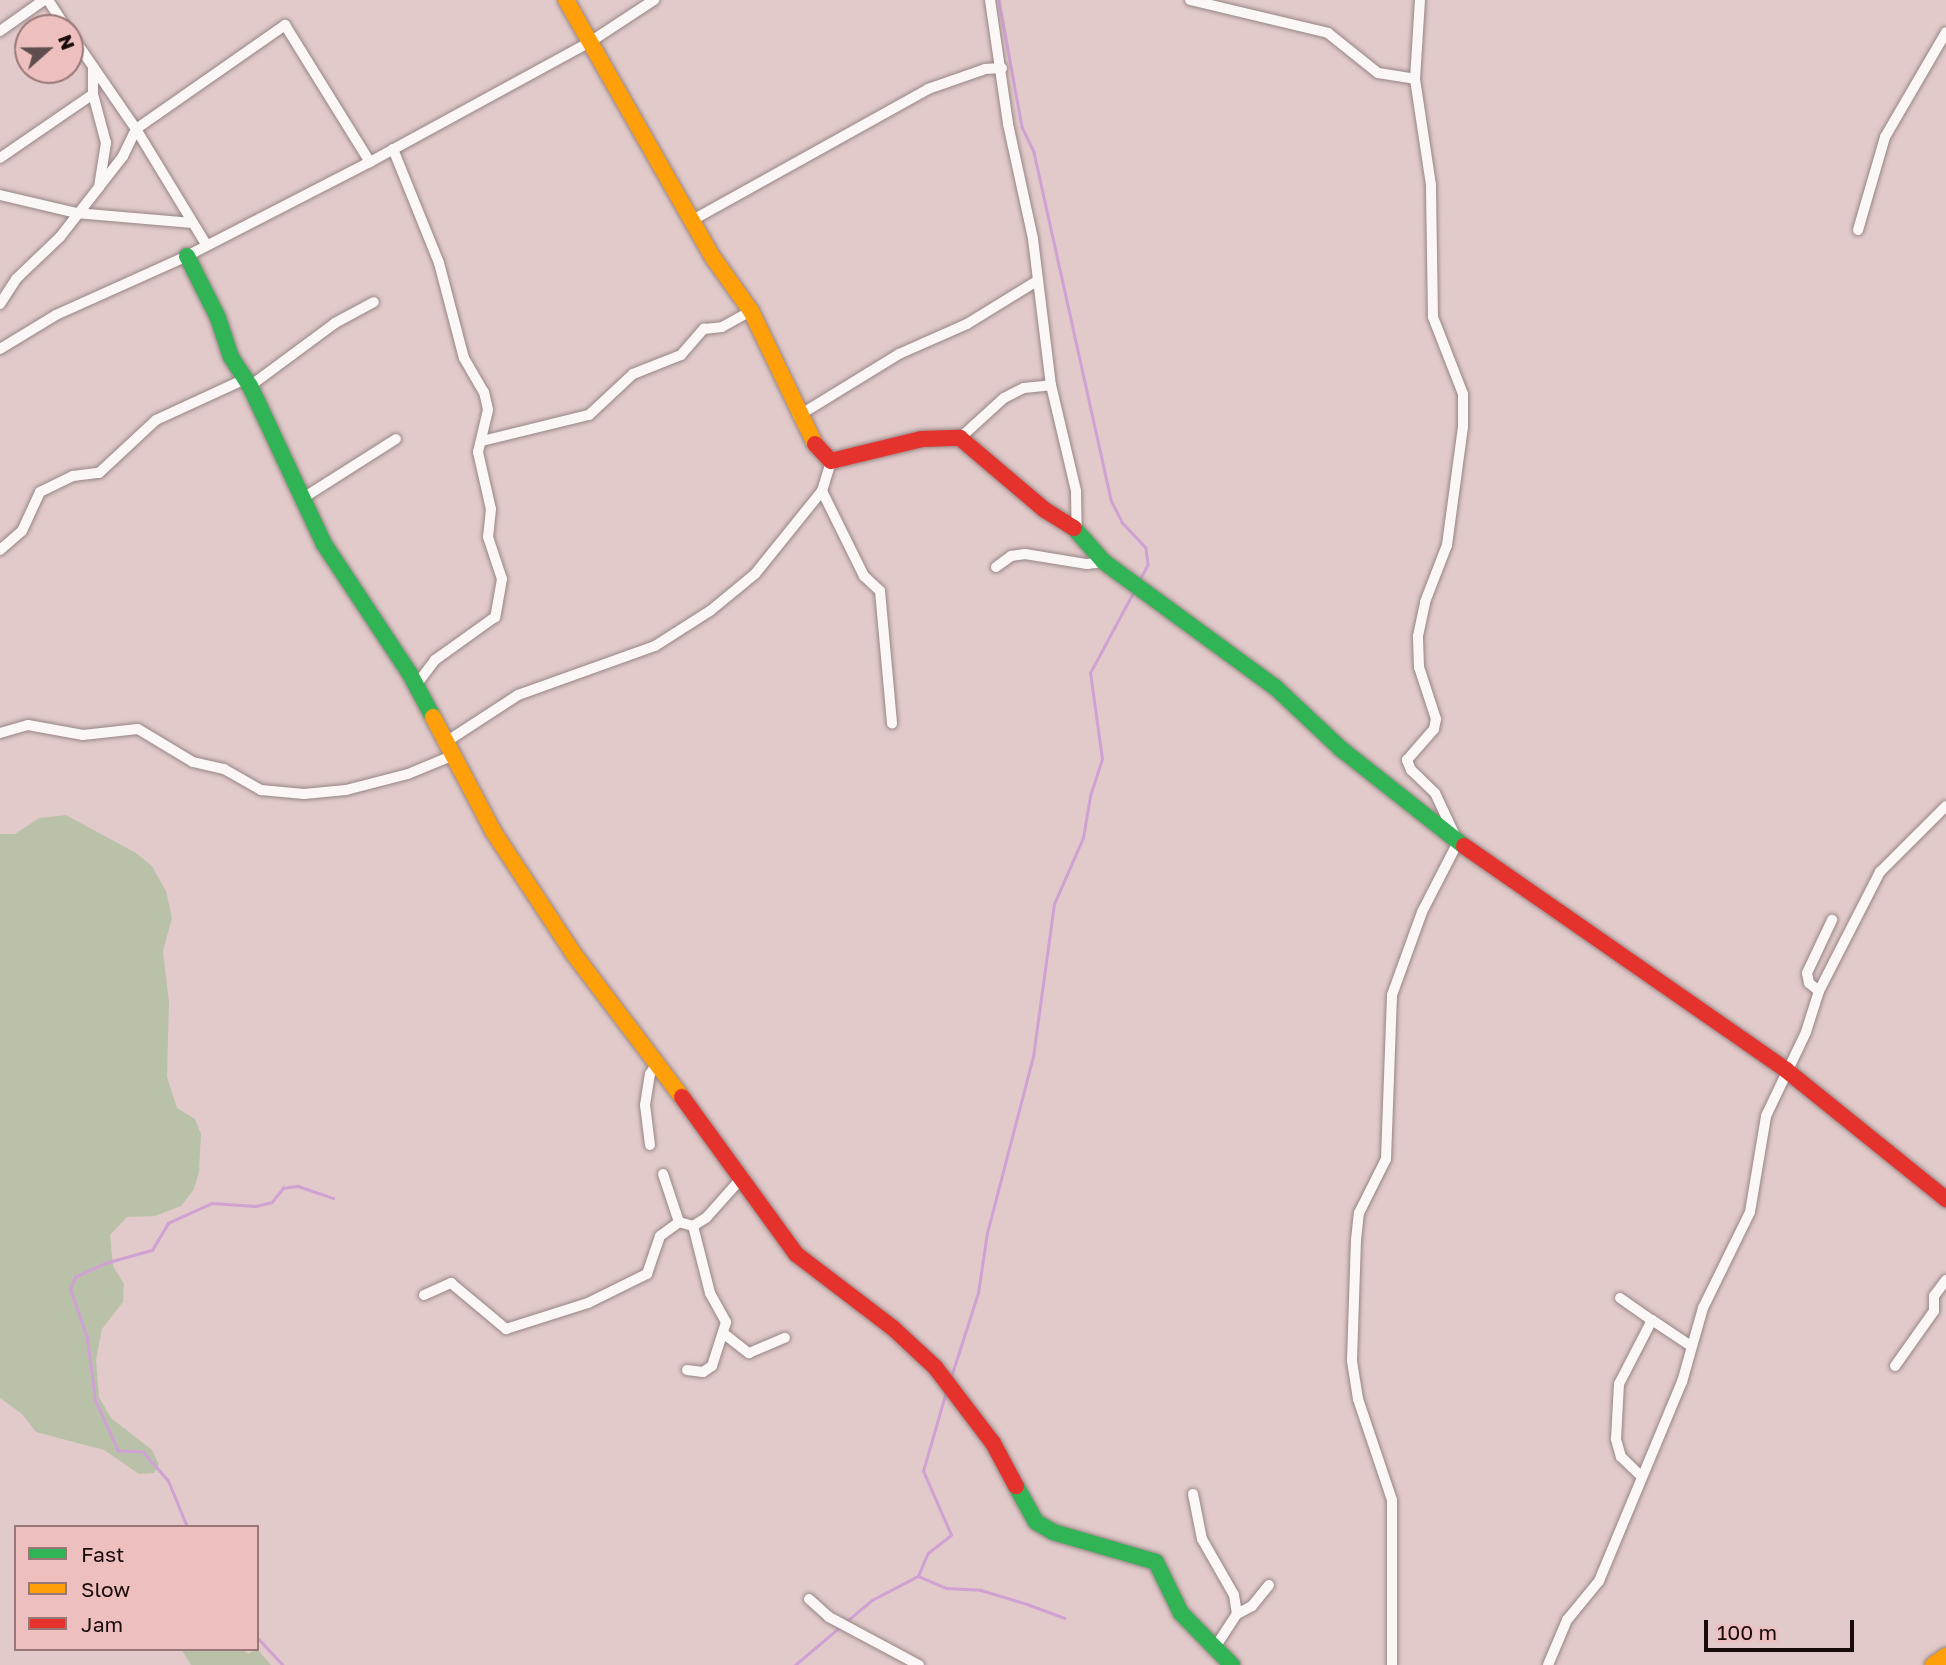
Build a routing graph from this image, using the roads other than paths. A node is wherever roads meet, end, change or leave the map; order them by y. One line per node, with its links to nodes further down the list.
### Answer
1 (46, 0): 7 (street)
2 (566, 0): 9 (street)
3 (654, 0): 9 (street)
4 (990, 0): 12 (street)
5 (1190, 0): 13 (street)
6 (1420, 0): 13 (street)
7 (0, 31)
8 (1946, 32): 24 (street)
9 (590, 42): 16 (street); 22 (street)
10 (84, 54): 11 (street)
11 (93, 68): 14 (street); 15 (street)
12 (1002, 68): 22 (street); 27 (street)
13 (1415, 79): 50 (street)
14 (93, 94): 17 (street); 19 (street)
15 (136, 129): 18 (street); 19 (street); 23 (street)
16 (393, 149): 18 (street); 37 (street)
17 (0, 158)
18 (370, 162): 25 (street)
19 (99, 187): 21 (street)
20 (0, 195): 21 (street)
21 (76, 213): 23 (street); 29 (street)
22 (691, 221): 30 (street)
23 (193, 223): 25 (street)
24 (1858, 230)
25 (206, 244): 26 (street)
26 (187, 256): 31 (street); 32 (street)
27 (1037, 281): 33 (street); 34 (street)
28 (374, 302): 32 (street)
29 (0, 304)
30 (751, 312): 34 (street); 37 (street)
31 (0, 349)
32 (247, 383): 40 (street); 42 (street)
33 (1051, 386): 35 (street); 41 (street)
34 (798, 416): 38 (street)
35 (960, 438): 38 (street); 41 (street)
36 (396, 439): 40 (street)
37 (482, 441): 45 (street)
38 (831, 461): 39 (street)
39 (822, 491): 46 (street); 48 (street)
40 (303, 498): 45 (street)
41 (1077, 530): 43 (street)
42 (0, 550)
43 (1104, 562): 44 (street); 50 (street)
44 (996, 567)
45 (416, 685): 48 (street)
46 (892, 723)
47 (0, 733): 48 (street)
48 (451, 747): 53 (street)
49 (1946, 806): 52 (street)
50 (1458, 842): 54 (street); 79 (street)
51 (1832, 920): 52 (street)
52 (1819, 991): 54 (street)
53 (658, 1062): 55 (street); 57 (street)
54 (1786, 1070): 58 (street); 67 (street)
55 (650, 1145)
56 (663, 1174): 59 (street)
57 (739, 1181): 60 (street); 75 (street)
58 (1946, 1199)
59 (679, 1222): 60 (street); 62 (street)
60 (693, 1226): 65 (street)
61 (1946, 1280): 68 (street)
62 (424, 1295)
63 (1620, 1298): 64 (street)
64 (1652, 1320): 67 (street); 70 (street)
65 (723, 1333): 66 (street); 69 (street)
66 (785, 1338)
67 (1691, 1346): 70 (street)
68 (1895, 1366)
69 (687, 1370)
70 (1641, 1476): 80 (street)
71 (1193, 1494): 74 (street)
72 (1269, 1585): 74 (street)
73 (809, 1599): 77 (street)
74 (1237, 1614): 75 (street)
75 (1216, 1646): 78 (street)
76 (1946, 1656): 81 (street)
77 (919, 1665)
78 (1231, 1665)
79 (1392, 1665)
80 (1548, 1665)
81 (1933, 1665)

